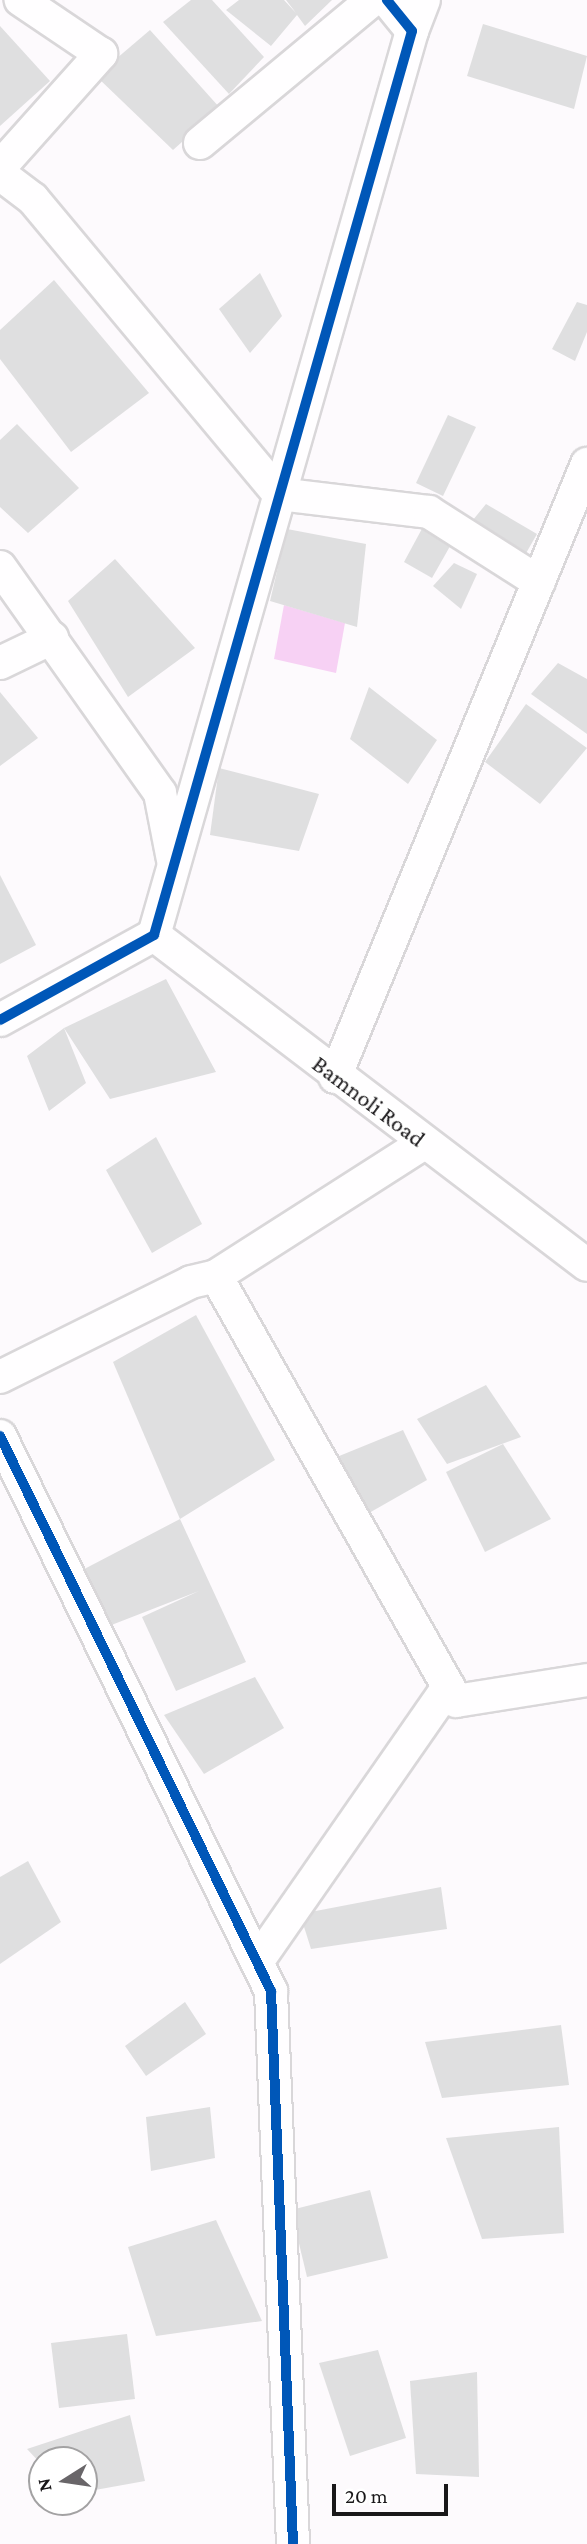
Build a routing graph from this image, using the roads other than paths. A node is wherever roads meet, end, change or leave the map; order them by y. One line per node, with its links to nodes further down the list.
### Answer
1 (21, 0): 7 (street)
2 (372, 0): 6 (street)
3 (387, 0): 5 (street)
4 (424, 0): 5 (street)
5 (412, 31): 10 (street)
6 (200, 143)
7 (0, 167)
8 (0, 174): 10 (street)
9 (587, 464): 12 (street)
10 (279, 494): 12 (street); 15 (street)
11 (0, 567): 13 (street)
12 (539, 582): 18 (street)
13 (52, 638): 14 (street); 15 (street)
14 (0, 663)
15 (174, 864): 16 (street)
16 (154, 934): 17 (street); 18 (street, Bamnoli Road)
17 (0, 1020)
18 (335, 1077): 19 (street, Bamnoli Road)
19 (424, 1143): 20 (street, Bamnoli Road); 21 (street)
20 (587, 1265)
21 (216, 1276): 22 (street); 25 (street)
22 (0, 1377)
23 (0, 1436): 26 (street)
24 (587, 1680): 25 (street)
25 (448, 1687): 26 (street)
26 (257, 1962): 27 (street)
27 (293, 2544)

